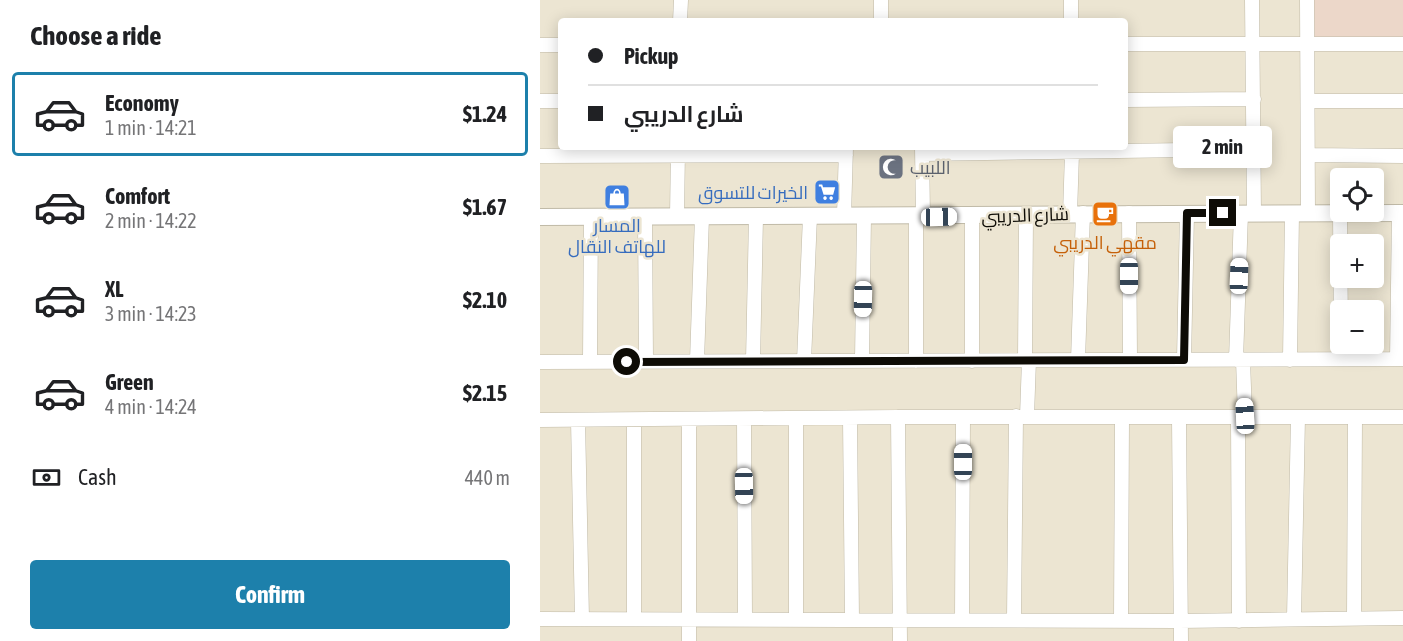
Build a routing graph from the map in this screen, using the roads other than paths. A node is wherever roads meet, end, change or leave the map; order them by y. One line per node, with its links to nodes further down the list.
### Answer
1 (681, 0): 6 (street)
2 (881, 0): 7 (street)
3 (1071, 0): 8 (street)
4 (1252, 0): 10 (street)
5 (1308, 0): 11 (street)
6 (680, 18)
7 (881, 18)
8 (1071, 18)
9 (1128, 44): 10 (street)
10 (1252, 44): 11 (street); 15 (street)
11 (1308, 44): 12 (street); 19 (street)
12 (1403, 44)
13 (540, 45): 14 (street)
14 (558, 45)
15 (1254, 99): 16 (street); 21 (street)
16 (1128, 100)
17 (540, 101): 18 (street)
18 (558, 101)
19 (1309, 101): 20 (street); 26 (street)
20 (1403, 101)
21 (1255, 149): 24 (street); 31 (street)
22 (846, 151): 25 (street); 41 (street)
23 (922, 151): 24 (street); 47 (street)
24 (1070, 151): 36 (street)
25 (678, 152): 27 (street); 39 (street)
26 (1309, 155): 28 (street); 32 (street)
27 (540, 156)
28 (1403, 156)
29 (1129, 213): 30 (street, شارع الدريبي); 36 (street, شارع الدريبي); 56 (street)
30 (1187, 213): 31 (street, شارع الدريبي); 57 (street)
31 (1248, 213): 32 (street, شارع الدريبي); 58 (street)
32 (1300, 213): 33 (street, شارع الدريبي); 59 (street)
33 (1330, 213)
34 (1384, 213): 35 (street, شارع الدريبي)
35 (1401, 213): 53 (street)
36 (1077, 214): 43 (street, شارع الدريبي); 55 (street)
37 (591, 216): 38 (street, شارع الدريبي); 44 (street, شارع الدريبي); 65 (street)
38 (645, 216): 39 (street, شارع الدريبي); 66 (street)
39 (677, 216): 45 (street, شارع الدريبي)
40 (810, 216): 41 (street, شارع الدريبي); 46 (street, شارع الدريبي); 61 (street)
41 (844, 216): 42 (street, شارع الدريبي)
42 (864, 216): 47 (street, شارع الدريبي); 68 (street)
43 (1026, 216): 48 (street, شارع الدريبي); 54 (street)
44 (540, 217)
45 (702, 217): 46 (street, شارع الدريبي); 67 (street)
46 (756, 217): 60 (street)
47 (920, 217): 48 (street, شارع الدريبي); 62 (street)
48 (972, 217): 63 (street)
49 (1340, 222): 50 (street)
50 (1341, 300)
51 (1341, 354): 52 (street)
52 (1341, 359): 53 (street); 59 (street)
53 (1400, 359)
54 (1027, 360): 55 (street); 63 (street); 69 (street)
55 (1078, 360): 56 (street)
56 (1130, 360): 57 (street)
57 (1184, 360): 58 (street)
58 (1239, 360): 59 (street); 70 (street)
59 (1290, 360)
60 (753, 361): 61 (street); 67 (street)
61 (804, 361): 68 (street)
62 (915, 361): 63 (street); 68 (street)
63 (972, 361)
64 (540, 362): 65 (street)
65 (591, 362): 66 (street)
66 (646, 362): 67 (street)
67 (697, 362)
68 (862, 362)
69 (1021, 416): 72 (street); 78 (street); 97 (street)
70 (1241, 416): 73 (street); 79 (street); 100 (street)
71 (898, 417): 72 (street); 77 (street); 95 (street)
72 (963, 417): 96 (street)
73 (1298, 417): 74 (street); 85 (street)
74 (1355, 417): 75 (street); 86 (street)
75 (1403, 417)
76 (796, 418): 77 (street); 81 (street); 93 (street)
77 (850, 418): 94 (street)
78 (1122, 418): 79 (street); 98 (street)
79 (1179, 418): 99 (street)
80 (689, 419): 81 (street); 84 (street); 91 (street)
81 (744, 419): 92 (street)
82 (540, 420): 83 (street)
83 (578, 420): 84 (street); 89 (street)
84 (634, 420): 90 (street)
85 (1294, 618): 86 (street); 100 (street)
86 (1354, 618): 87 (street)
87 (1403, 618)
88 (540, 619): 89 (street)
89 (582, 619): 90 (street)
90 (634, 619): 91 (street)
91 (690, 619): 92 (street); 101 (street)
92 (745, 619): 93 (street)
93 (796, 619): 94 (street)
94 (852, 619): 95 (street)
95 (900, 619): 96 (street); 102 (street)
96 (962, 619): 97 (street)
97 (1014, 620): 98 (street)
98 (1121, 621): 99 (street)
99 (1179, 621): 100 (street); 103 (street)
100 (1239, 621)
101 (689, 641)
102 (900, 641)
103 (1180, 641)

